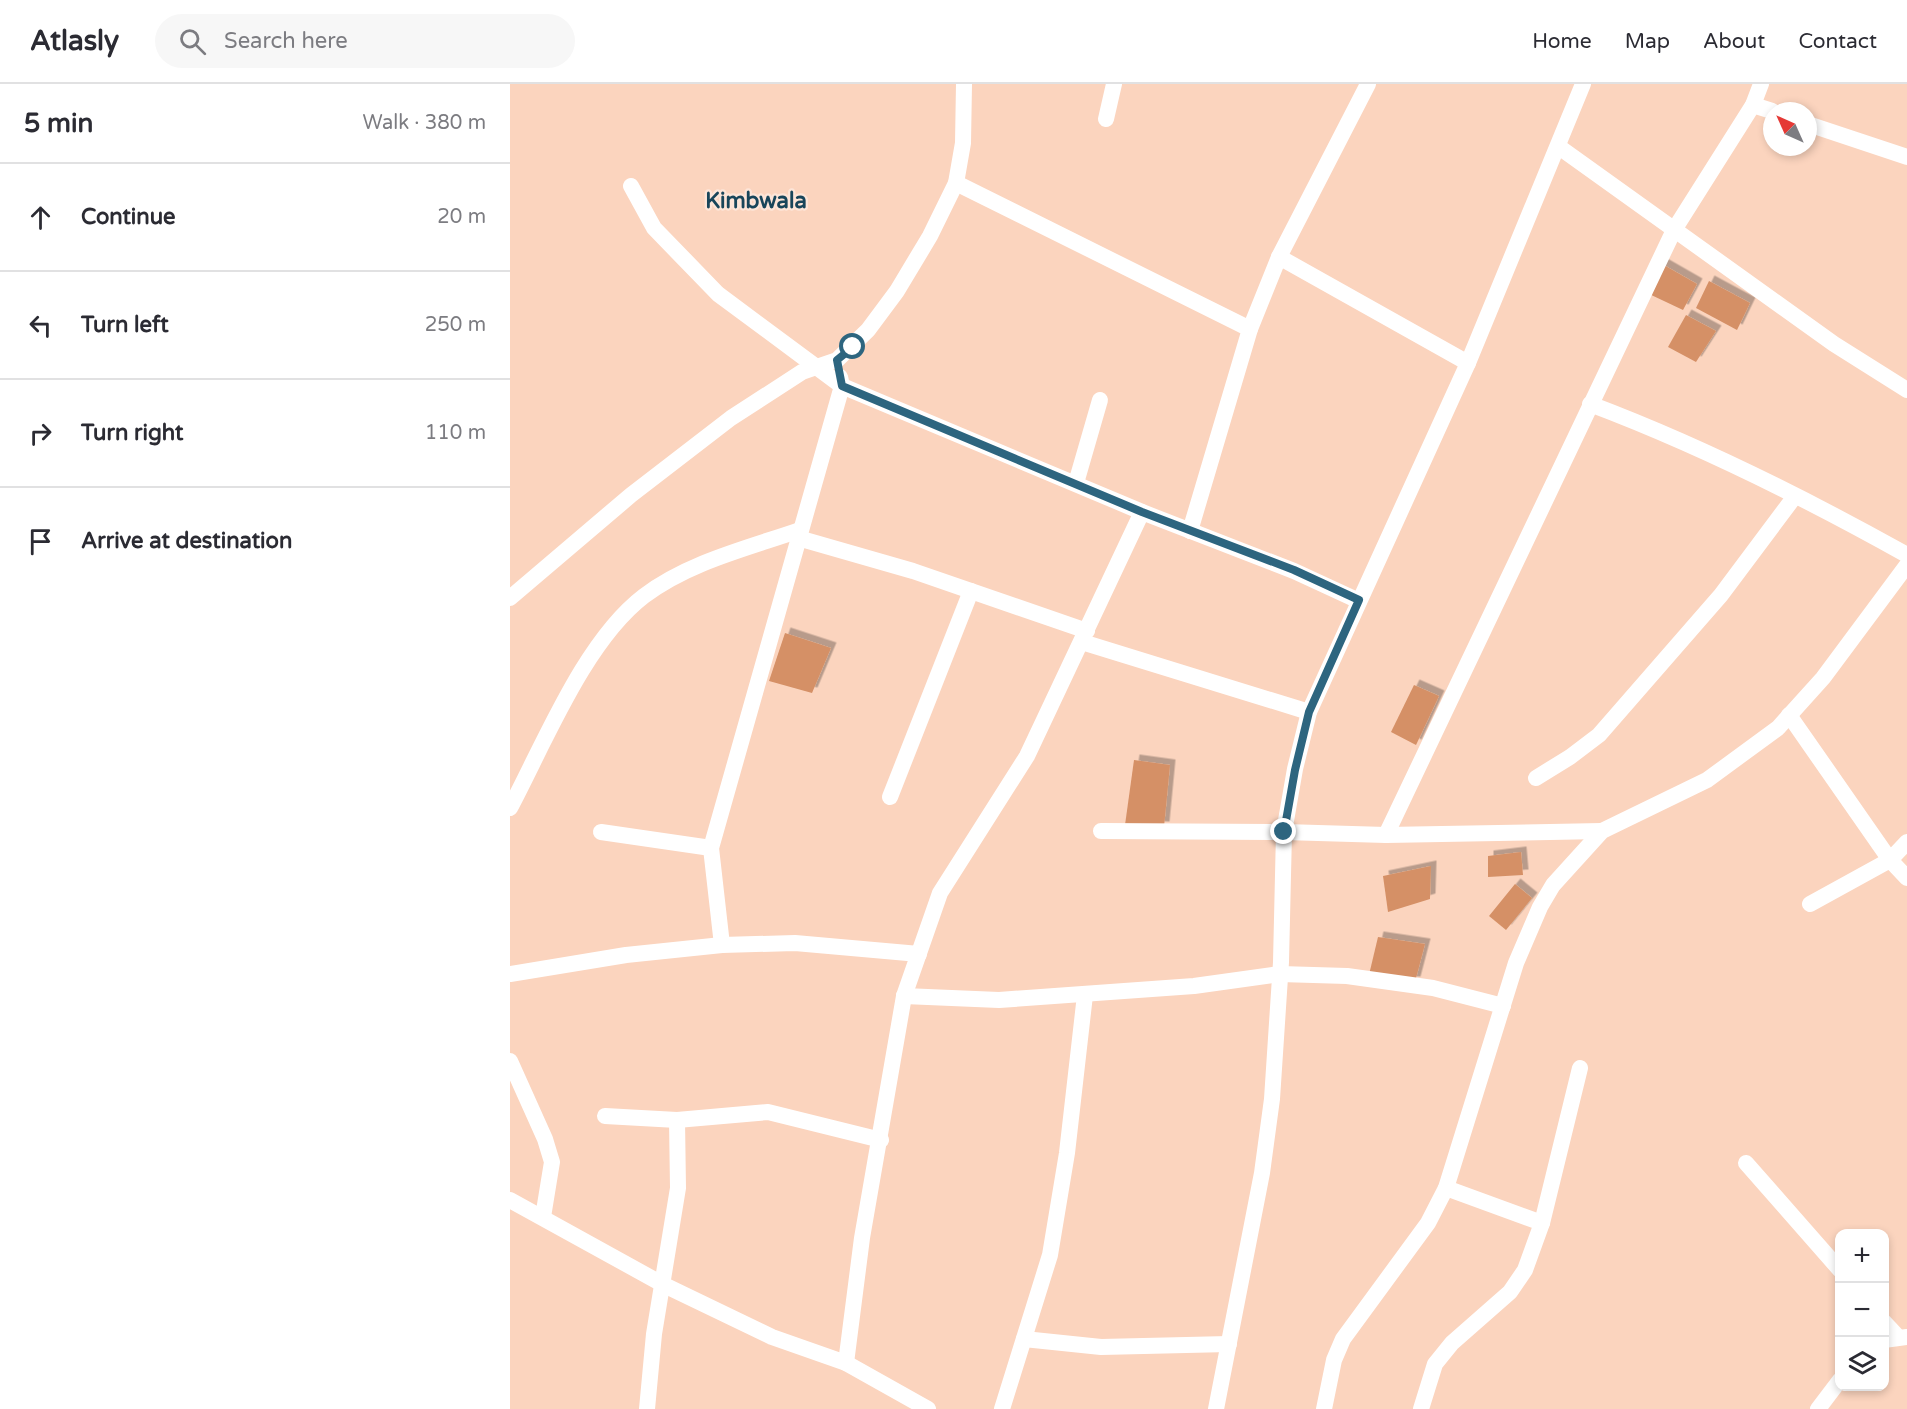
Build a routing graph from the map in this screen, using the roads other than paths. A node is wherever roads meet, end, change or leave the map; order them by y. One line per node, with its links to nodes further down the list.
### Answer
1 (964, 84): 12 (street)
2 (1114, 84): 8 (street)
3 (1368, 84): 15 (street)
4 (1583, 84): 10 (street)
5 (1761, 84): 6 (street)
6 (1753, 105): 7 (street); 14 (street)
7 (1763, 108)
8 (1106, 119)
9 (1817, 127): 11 (street)
10 (1559, 147): 14 (street); 18 (street)
11 (1907, 157)
12 (956, 183): 16 (street); 17 (street)
13 (631, 186): 19 (street)
14 (1674, 230): 21 (street); 23 (street)
15 (1279, 257): 16 (street); 18 (street)
16 (1250, 329): 27 (street)
17 (837, 360): 19 (street); 20 (street)
18 (1468, 363): 33 (street)
19 (817, 367): 20 (street); 32 (street)
20 (842, 386): 24 (street); 28 (street)
21 (1907, 390)
22 (1100, 400): 24 (street)
23 (1590, 404): 25 (street); 44 (street)
24 (1076, 483): 26 (street)
25 (1796, 496): 29 (street); 37 (street)
26 (1142, 512): 27 (street); 34 (street)
27 (1190, 531): 33 (street)
28 (799, 534): 31 (street); 39 (street); 46 (street)
29 (1907, 555)
30 (1907, 564): 36 (street)
31 (971, 591): 34 (street); 38 (street)
32 (510, 598)
33 (1359, 600): 35 (street)
34 (1084, 636): 35 (street); 51 (street)
35 (1309, 712): 43 (street)
36 (1789, 715): 41 (street); 47 (street)
37 (1536, 778)
38 (890, 797)
39 (510, 808)
40 (1101, 831): 43 (street)
41 (1602, 831): 44 (street); 56 (street)
42 (601, 832): 46 (street)
43 (1284, 832): 44 (street); 53 (street)
44 (1386, 835)
45 (1907, 842): 47 (street)
46 (711, 848): 50 (street)
47 (1890, 860): 48 (street); 49 (street)
48 (1907, 878)
49 (1810, 904)
50 (722, 945): 51 (street); 52 (street)
51 (919, 954): 55 (street)
52 (510, 974)
53 (1280, 974): 54 (street); 56 (street); 70 (street)
54 (1085, 995): 55 (street); 69 (street)
55 (904, 996): 61 (street)
56 (1503, 1006): 63 (street)
57 (510, 1061): 65 (street)
58 (1580, 1068): 66 (street)
59 (605, 1116): 60 (street)
60 (677, 1120): 61 (street); 68 (street)
61 (880, 1140): 71 (street)
62 (1746, 1163): 67 (street)
63 (1446, 1188): 66 (street); 78 (street)
64 (510, 1200): 65 (street)
65 (543, 1217): 68 (street)
66 (1542, 1223): 73 (street)
67 (1835, 1265)
68 (664, 1285): 71 (street); 74 (street)
69 (1024, 1339): 70 (street); 76 (street)
70 (1229, 1344): 77 (street)
71 (846, 1363): 75 (street)
72 (1835, 1386): 79 (street)
73 (1423, 1408)
74 (647, 1409)
75 (928, 1409)
76 (1002, 1409)
77 (1216, 1409)
78 (1324, 1409)
79 (1818, 1409)

